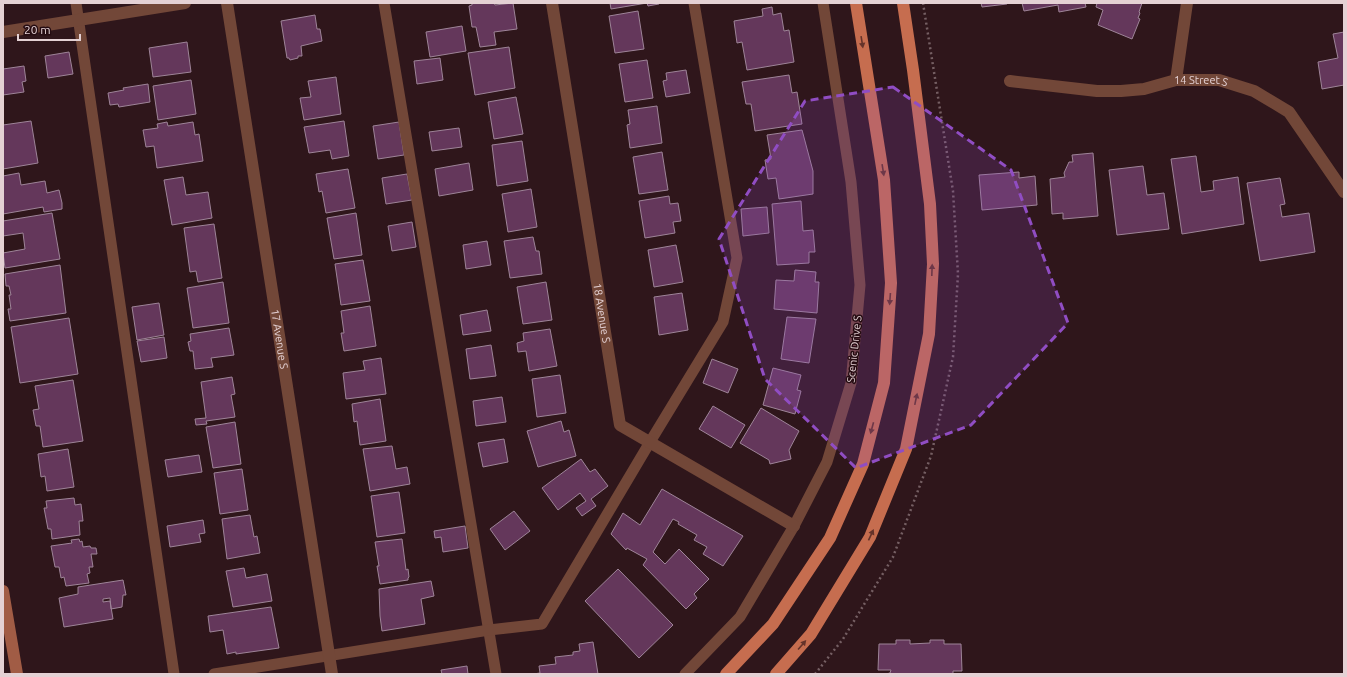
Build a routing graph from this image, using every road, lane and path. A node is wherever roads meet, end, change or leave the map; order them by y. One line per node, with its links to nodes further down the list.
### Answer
1 (76, 3): 11 (lane)
2 (185, 3): 11 (street)
3 (227, 3): 20 (street, 17 Avenue S)
4 (384, 3): 19 (lane)
5 (552, 3): 16 (street, 18 Avenue S)
6 (694, 3): 16 (lane)
7 (823, 3): 17 (lane, Scenic Drive S)
8 (856, 3): 27 (main road, one-way to 27)
9 (903, 3): 28 (main road, one-way to 9)
10 (1187, 3): 13 (street)
11 (79, 20): 12 (street); 22 (lane)
12 (3, 32)
13 (1176, 80): 14 (street, 14 Street S); 15 (street, 14 Street S)
14 (1010, 81)
15 (1344, 192)
16 (650, 442): 17 (street, 18 Avenue S); 19 (lane)
17 (794, 526): 26 (lane, Scenic Drive S)
18 (3, 591): 21 (street)
19 (489, 630): 20 (lane); 25 (lane)
20 (329, 656): 23 (lane); 24 (street, 17 Avenue S)
21 (17, 674)
22 (174, 674)
23 (214, 674)
24 (332, 674)
25 (496, 674)
26 (685, 674)
27 (726, 674)
28 (776, 674)

